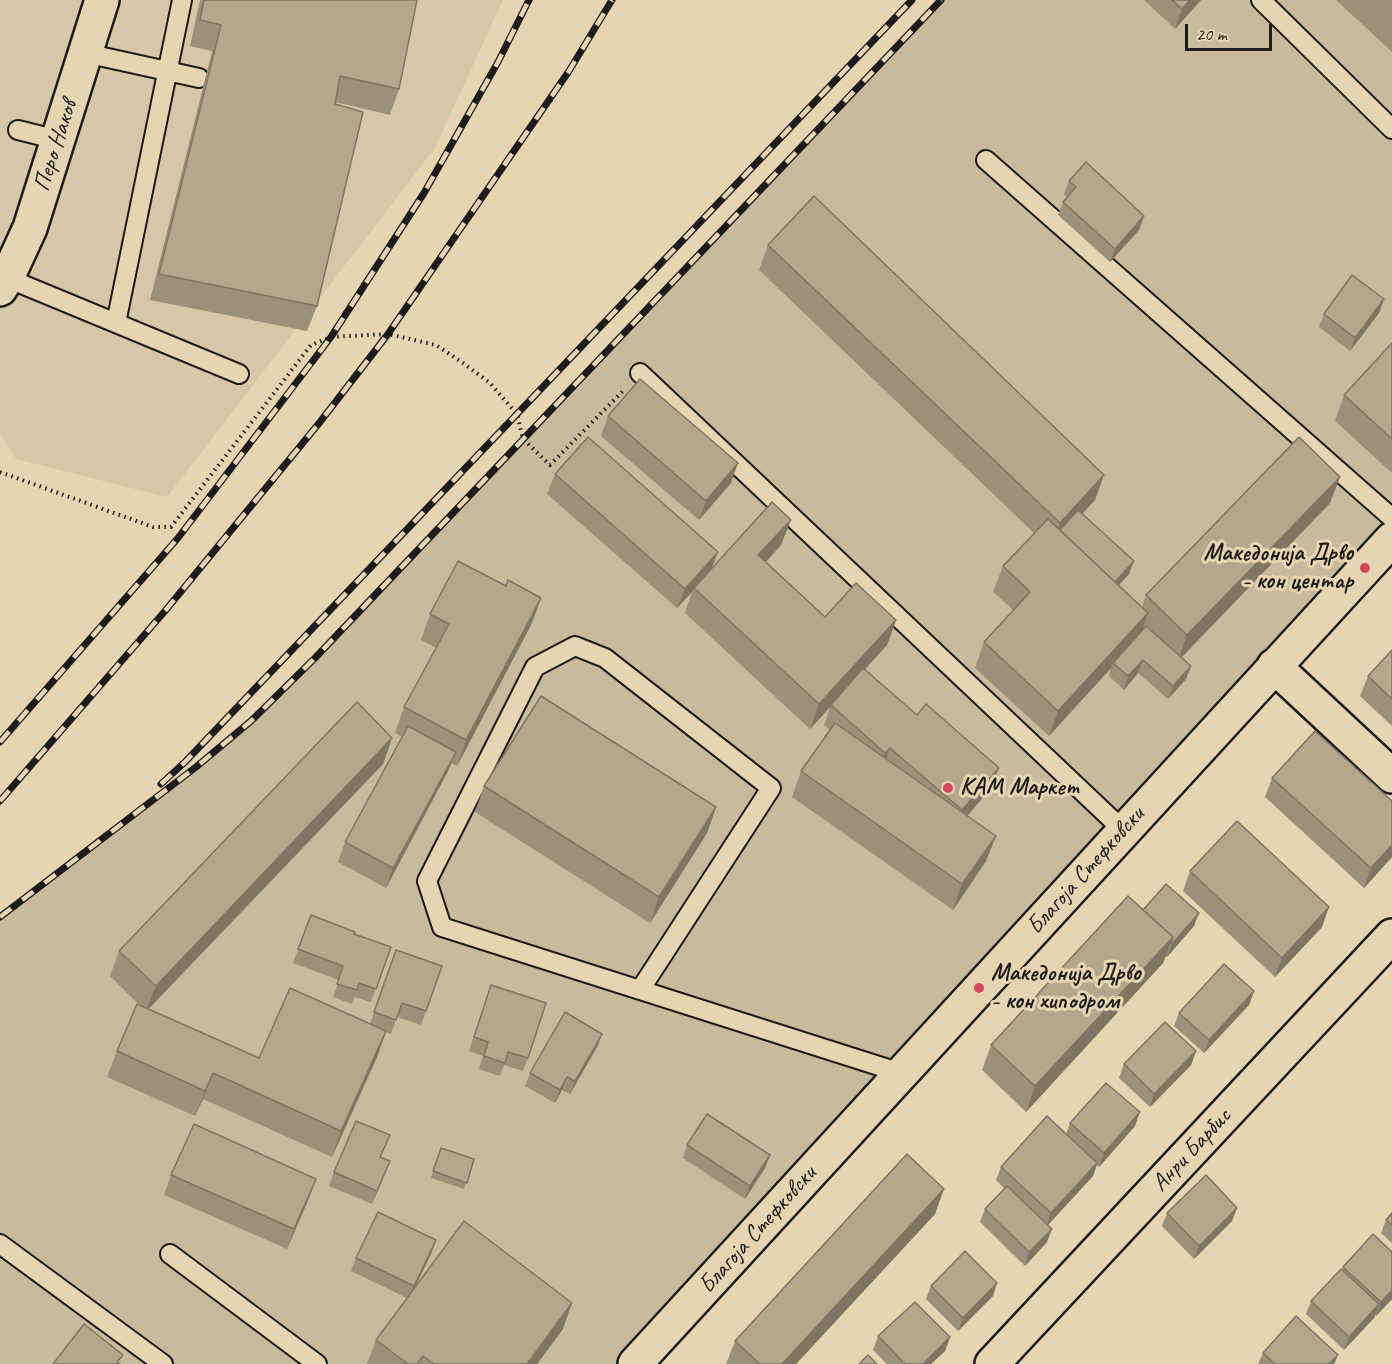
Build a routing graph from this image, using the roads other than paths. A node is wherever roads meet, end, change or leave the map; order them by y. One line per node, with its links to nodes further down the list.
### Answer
1 (102, 0): 4 (main road, Перо Наков)
2 (182, 0): 5 (lane)
3 (1261, 0): 7 (lane)
4 (85, 53): 5 (lane); 9 (main road, Перо Наков)
5 (167, 71): 6 (lane); 12 (lane)
6 (199, 78)
7 (1392, 129)
8 (18, 130): 9 (lane)
9 (58, 140): 11 (main road, Перо Наков)
10 (986, 160): 15 (lane)
11 (3, 283): 12 (lane)
12 (116, 323): 14 (lane)
13 (640, 373): 19 (lane)
14 (239, 374)
15 (1392, 518)
16 (1392, 539): 17 (main road, Благоја Стефковски)
17 (1274, 666): 18 (main road); 19 (main road, Благоја Стефковски)
18 (1392, 776)
19 (1124, 830): 22 (main road, Благоја Стефковски)
20 (1392, 936): 28 (main road, Анри Барбис)
21 (640, 990): 21 (lane); 22 (lane)
22 (901, 1073): 27 (main road, Благоја Стефковски)
23 (0, 1244): 25 (lane)
24 (170, 1254): 26 (lane)
25 (163, 1364)
26 (317, 1364)
27 (635, 1364)
28 (992, 1364)

